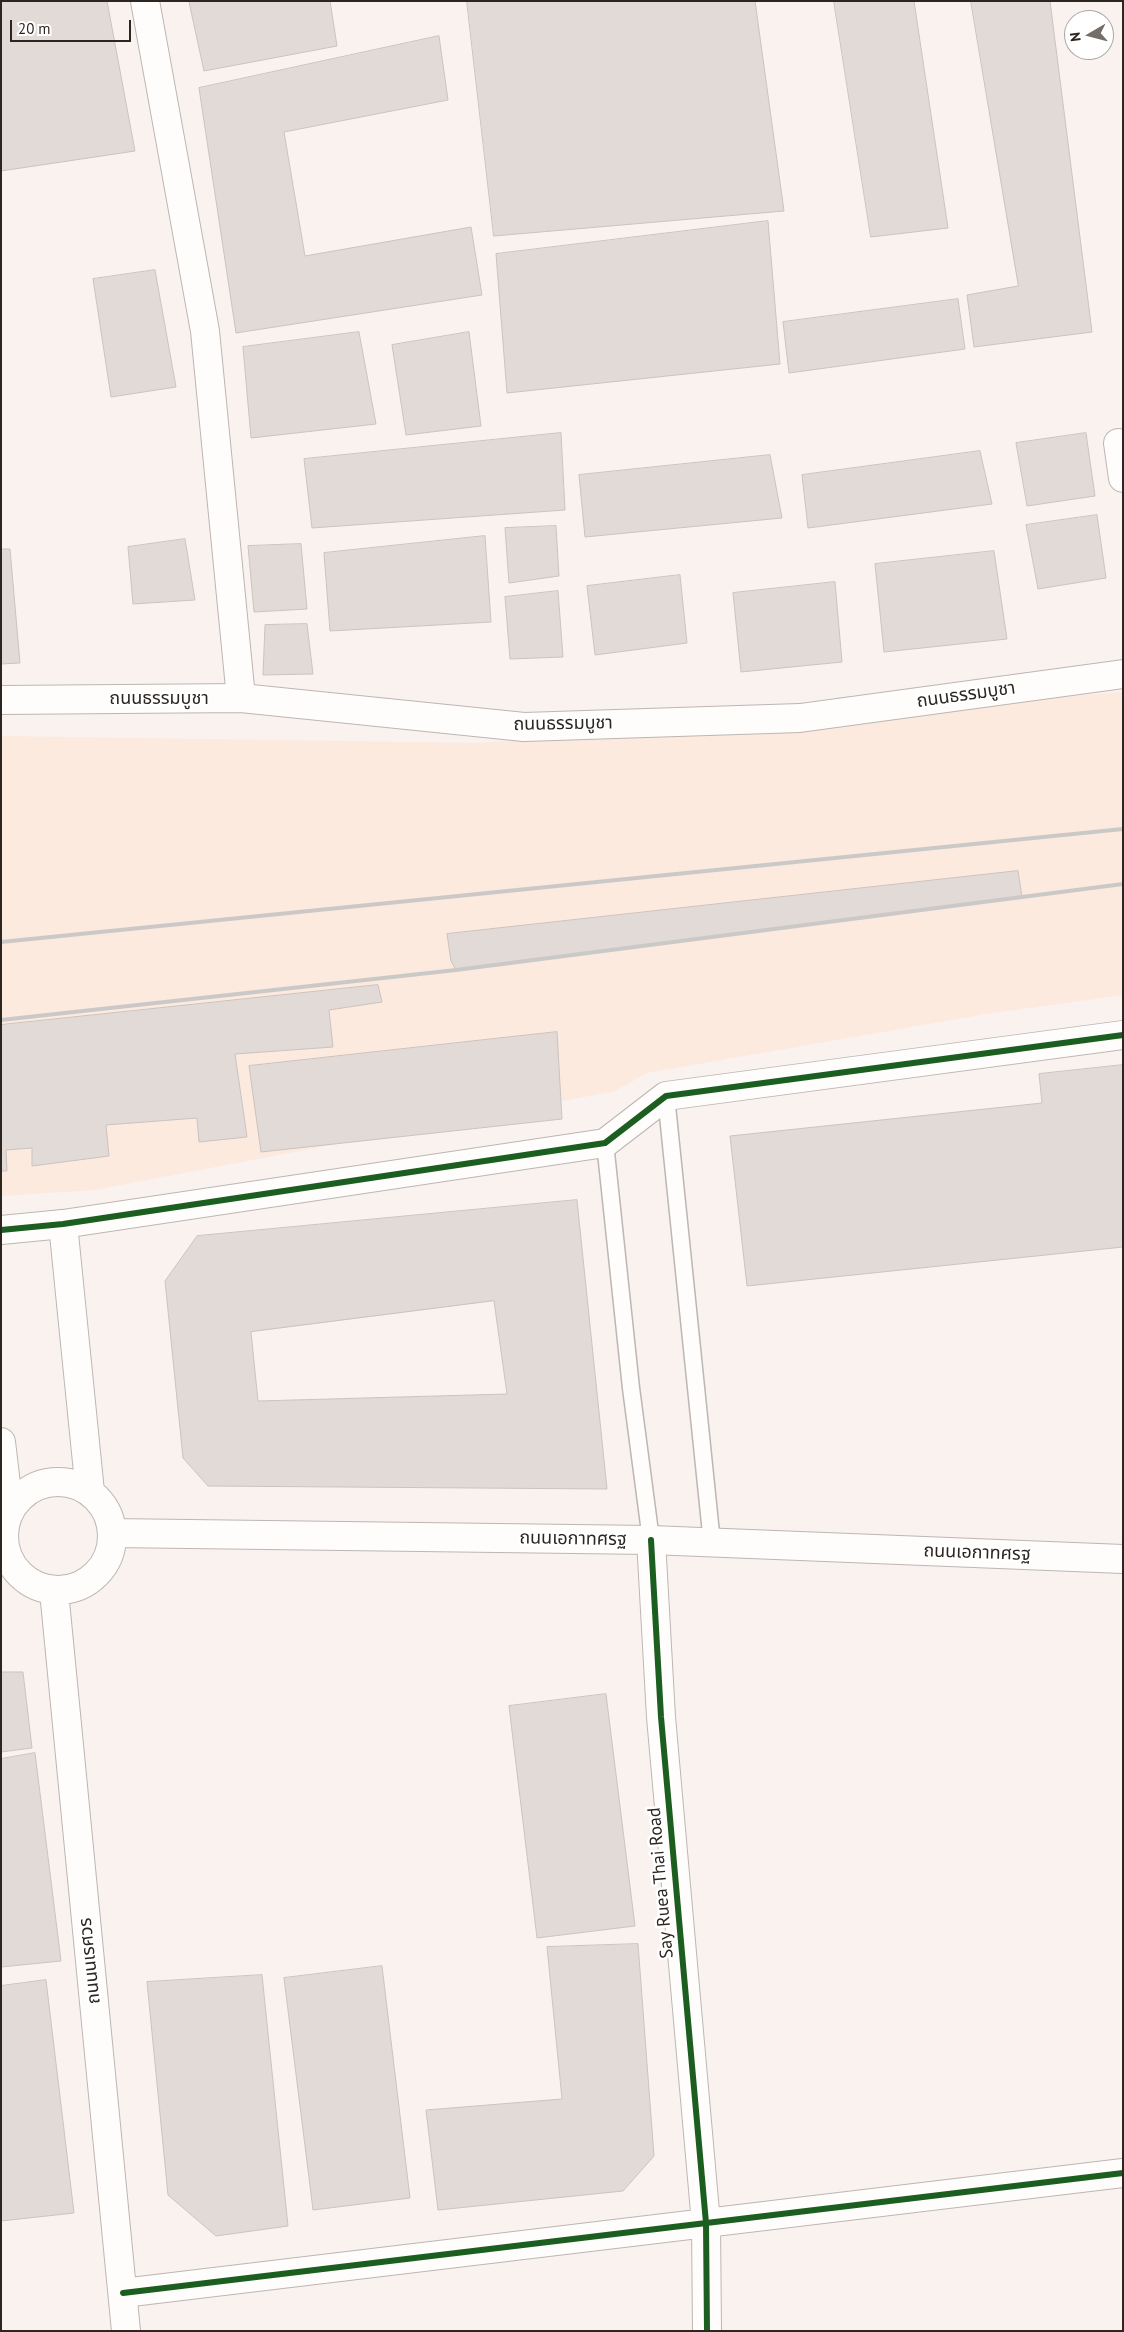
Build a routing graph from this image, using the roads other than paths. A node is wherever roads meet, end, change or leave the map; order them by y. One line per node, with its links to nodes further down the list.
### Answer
1 (145, 1): 5 (street)
2 (1118, 443): 3 (street)
3 (1123, 478)
4 (1123, 674): 5 (street, ถนนธรรมบูชา)
5 (241, 698): 6 (street, ถนนธรรมบูชา)
6 (1, 700)
7 (1123, 1035): 8 (street)
8 (666, 1096): 9 (street); 17 (lane)
9 (605, 1143): 10 (street); 16 (lane)
10 (63, 1224): 11 (street); 13 (street)
11 (1, 1230)
12 (1, 1442): 14 (street)
13 (90, 1492): 14 (street); 15 (street)
14 (4, 1525): 19 (street)
15 (112, 1533): 16 (street, ถนนเอกาทศรฐ); 19 (street)
16 (651, 1540): 17 (street, ถนนเอกาทศรฐ); 21 (street, Say Ruea Thai Road)
17 (712, 1543): 18 (street, ถนนเอกาทศรฐ)
18 (1123, 1559)
19 (54, 1590): 22 (street, ถนนนเรศวร)
20 (1123, 2173): 21 (street)
21 (706, 2223): 22 (street); 24 (street, Say Ruea Thai Road)
22 (122, 2293): 23 (street, ถนนนเรศวร)
23 (126, 2331)
24 (707, 2331)

